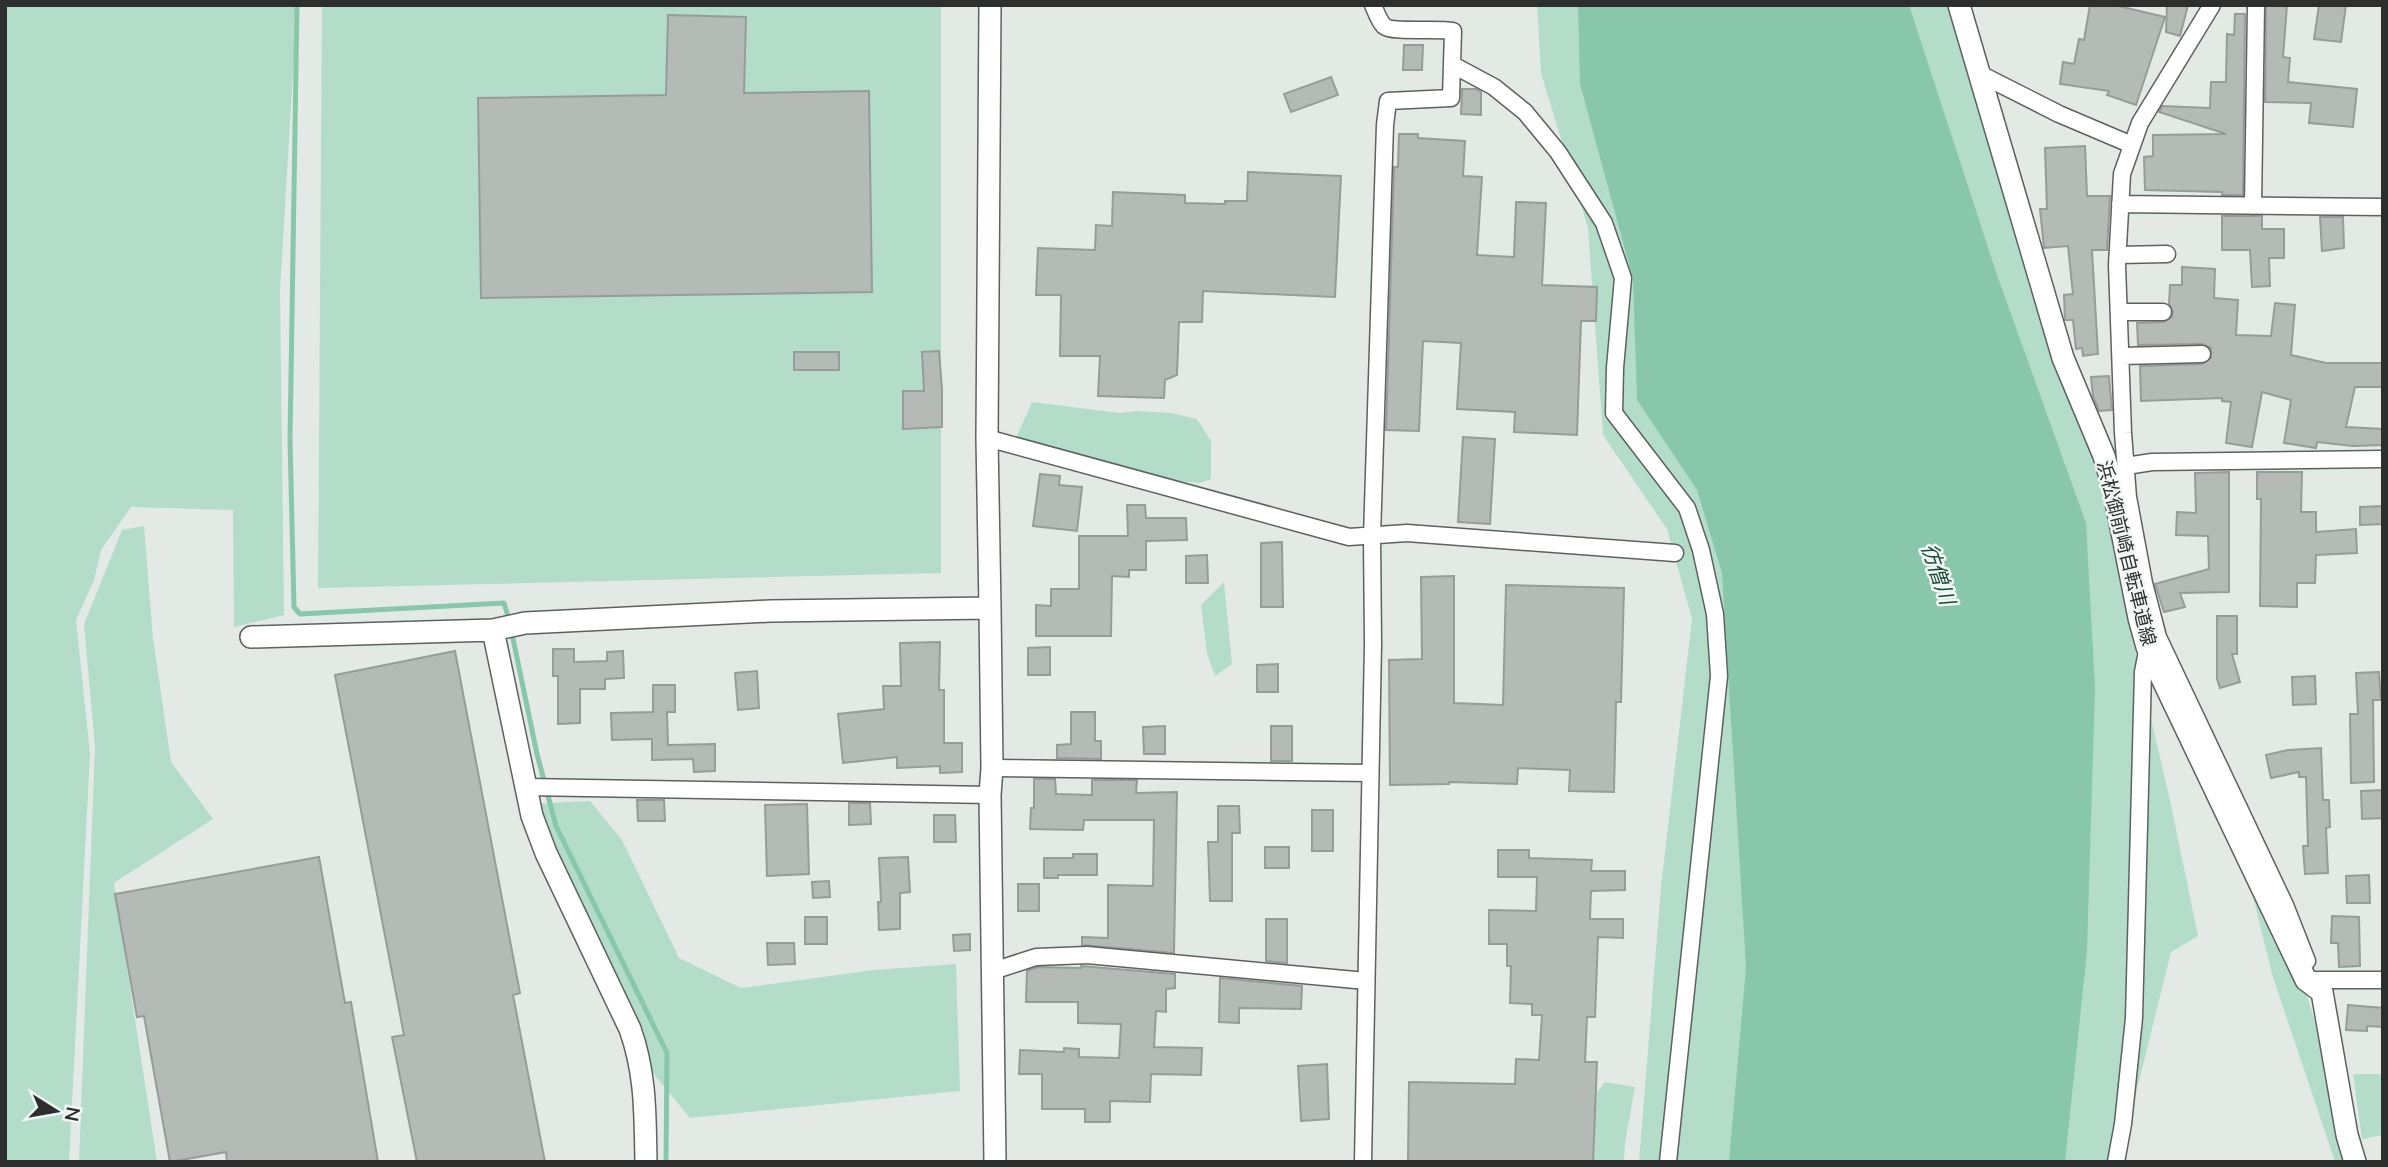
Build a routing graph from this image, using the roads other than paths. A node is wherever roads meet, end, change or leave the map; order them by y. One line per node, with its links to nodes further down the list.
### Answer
1 (990, 5): 18 (street)
2 (1373, 5): 6 (street)
3 (1959, 5): 7 (street, 浜松御前崎自転車道線)
4 (2212, 5): 8 (street)
5 (2256, 5): 10 (street)
6 (1453, 65): 21 (street); 38 (street)
7 (1980, 74): 8 (street); 26 (street, 浜松御前崎自転車道線)
8 (2132, 145): 9 (street)
9 (2120, 204): 10 (street); 13 (street)
10 (2253, 206): 11 (street)
11 (2383, 207)
12 (2167, 254): 13 (street)
13 (2118, 255): 14 (street)
14 (2119, 312): 15 (street); 17 (street)
15 (2163, 312)
16 (2202, 355): 17 (street)
17 (2120, 356): 20 (street)
18 (987, 438): 21 (street); 23 (street)
19 (2383, 459): 20 (street)
20 (2126, 466): 26 (street)
21 (1372, 537): 22 (street); 28 (street)
22 (1675, 553)
23 (990, 608): 24 (street); 27 (street)
24 (493, 630): 25 (street); 29 (street)
25 (251, 637)
26 (2152, 642): 32 (street, 浜松御前崎自転車道線); 39 (street)
27 (992, 768): 28 (street); 30 (street)
28 (1370, 773): 34 (street)
29 (526, 787): 30 (street); 35 (street)
30 (989, 795): 31 (street)
31 (993, 971): 34 (street); 36 (street)
32 (2310, 980): 33 (street); 40 (street, 浜松御前崎自転車道線)
33 (2383, 980)
34 (1366, 981): 37 (street)
35 (646, 1162)
36 (995, 1162)
37 (1363, 1162)
38 (1668, 1162)
39 (2116, 1162)
40 (2355, 1162)

